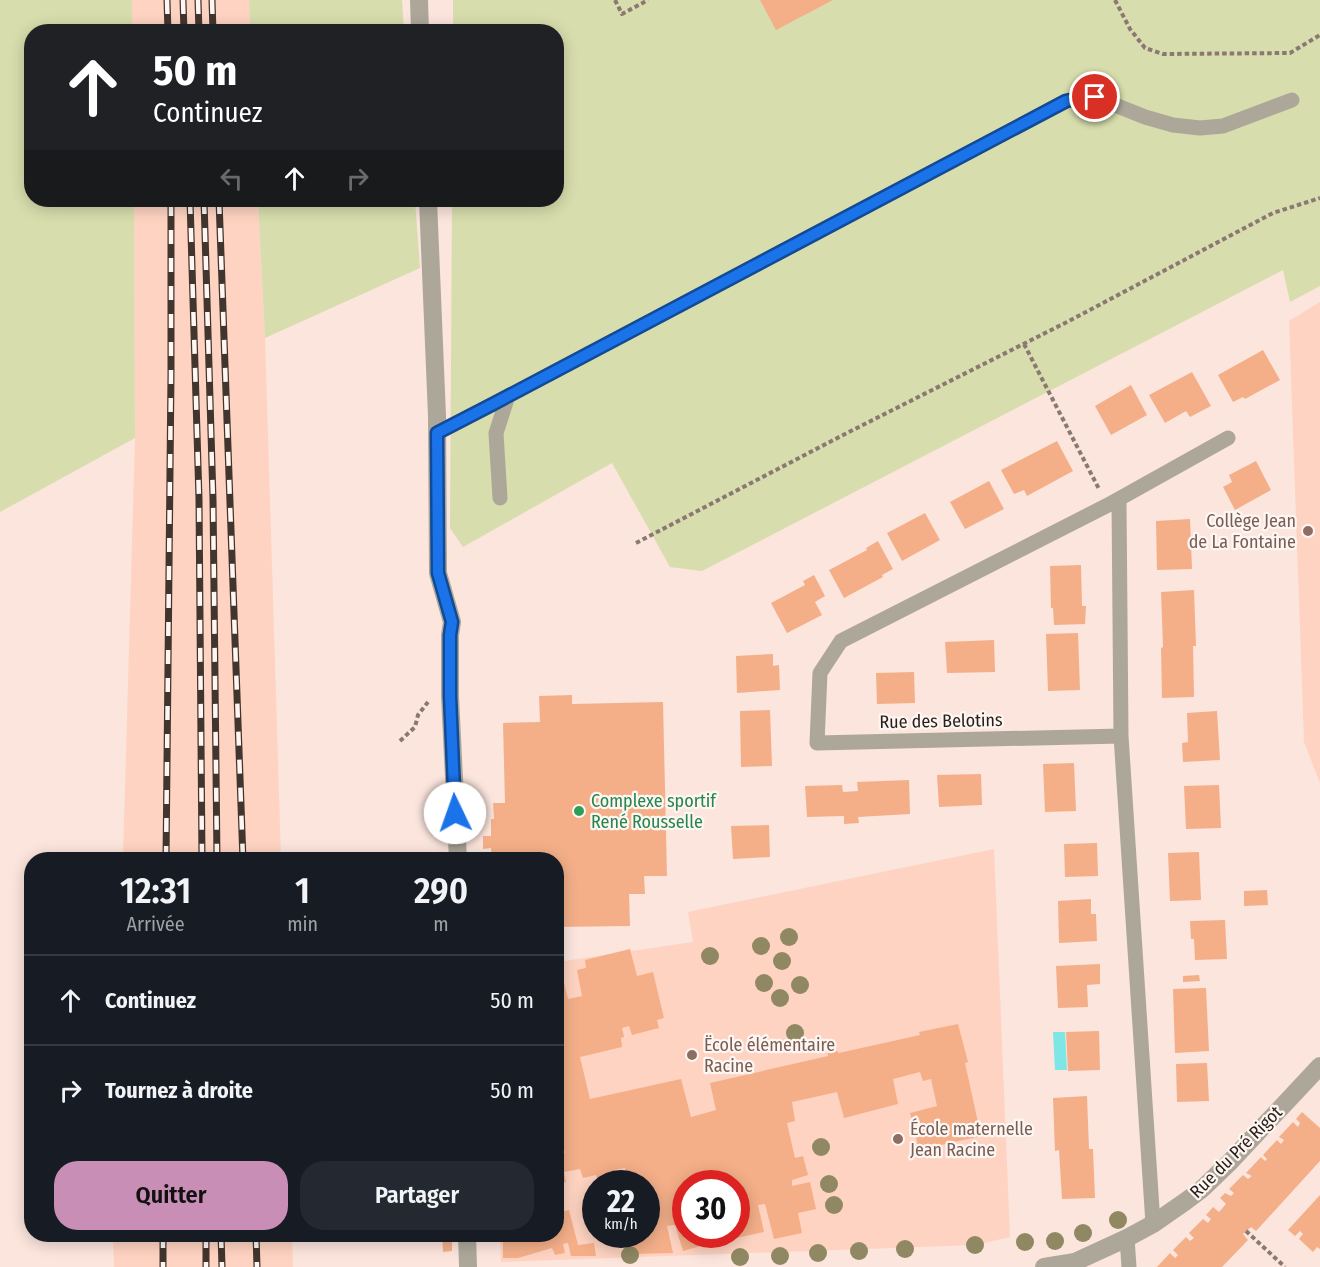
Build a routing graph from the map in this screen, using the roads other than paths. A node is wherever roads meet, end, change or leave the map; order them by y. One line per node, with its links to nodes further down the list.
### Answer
1 (419, 0): 2 (street)
2 (420, 24)
3 (1292, 100): 5 (lane)
4 (428, 207): 6 (street)
5 (508, 396): 6 (lane); 8 (lane)
6 (437, 433): 11 (street)
7 (1228, 438): 9 (lane, Rue des Belotins)
8 (500, 498)
9 (1113, 503): 10 (lane); 10 (lane, Rue des Belotins)
10 (1121, 736): 13 (lane)
11 (458, 852)
12 (1320, 1066): 13 (street, Rue du Pré Rigot)
13 (1153, 1224): 14 (street, Rue du Pré Rigot)
14 (1127, 1238): 16 (street, Rue du Pré Rigot); 19 (lane)
15 (467, 1242): 17 (street)
16 (1075, 1265): 18 (street, Rue du Pré Rigot)
17 (468, 1267)
18 (1044, 1267)
19 (1130, 1267)

